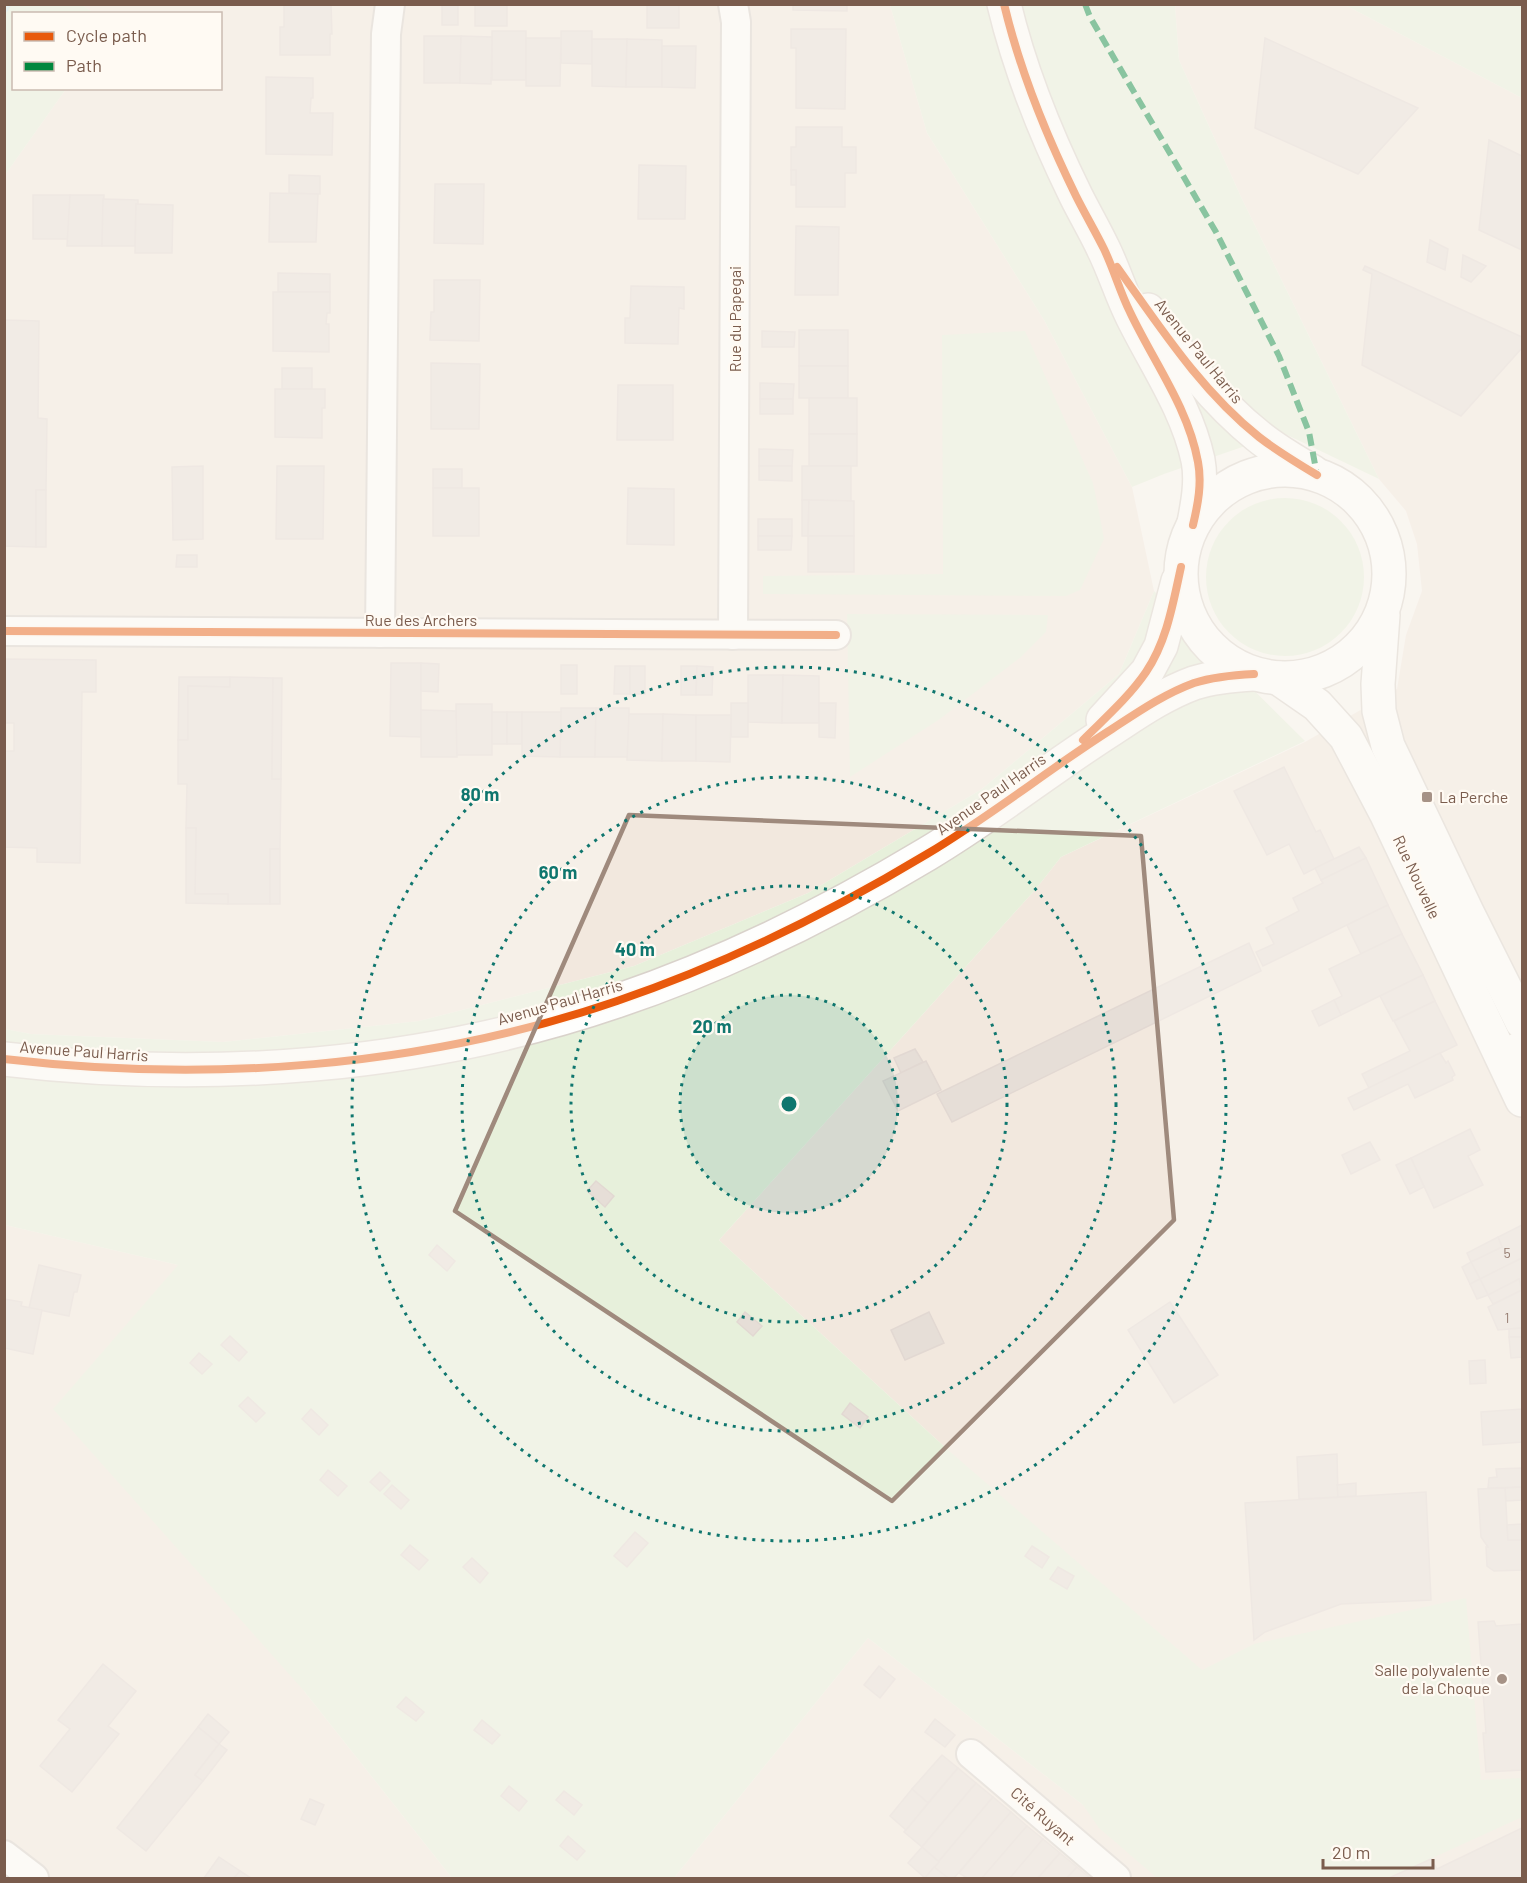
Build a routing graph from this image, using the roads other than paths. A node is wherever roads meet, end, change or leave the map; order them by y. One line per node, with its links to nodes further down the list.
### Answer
1 (390, 4): 10 (street)
2 (733, 4): 11 (street, Rue du Papegai)
3 (1004, 4): 4 (main road, Avenue Paul Harris)
4 (1104, 250): 5 (main road, Avenue Paul Harris); 6 (main road, Avenue Paul Harris)
5 (1317, 475): 6 (main road); 8 (main road)
6 (1193, 525): 7 (main road)
7 (1181, 567): 13 (main road); 14 (main road, Avenue Paul Harris)
8 (1385, 604): 13 (main road); 15 (main road, Rue Nouvelle)
9 (4, 631): 10 (street, Rue des Archers)
10 (380, 633): 11 (street, Rue des Archers)
11 (733, 635): 12 (street, Rue des Archers)
12 (836, 635)
13 (1266, 676): 14 (main road, Avenue Paul Harris); 16 (main road, Rue Nouvelle)
14 (1064, 760): 17 (main road, Avenue Paul Harris)
15 (1522, 1022)
16 (1512, 1050): 18 (main road, Rue Nouvelle)
17 (4, 1059)
18 (1522, 1100)
19 (971, 1754): 22 (street, Cité Ruyant)
20 (4, 1855): 21 (street)
21 (34, 1878)
22 (1116, 1878)

